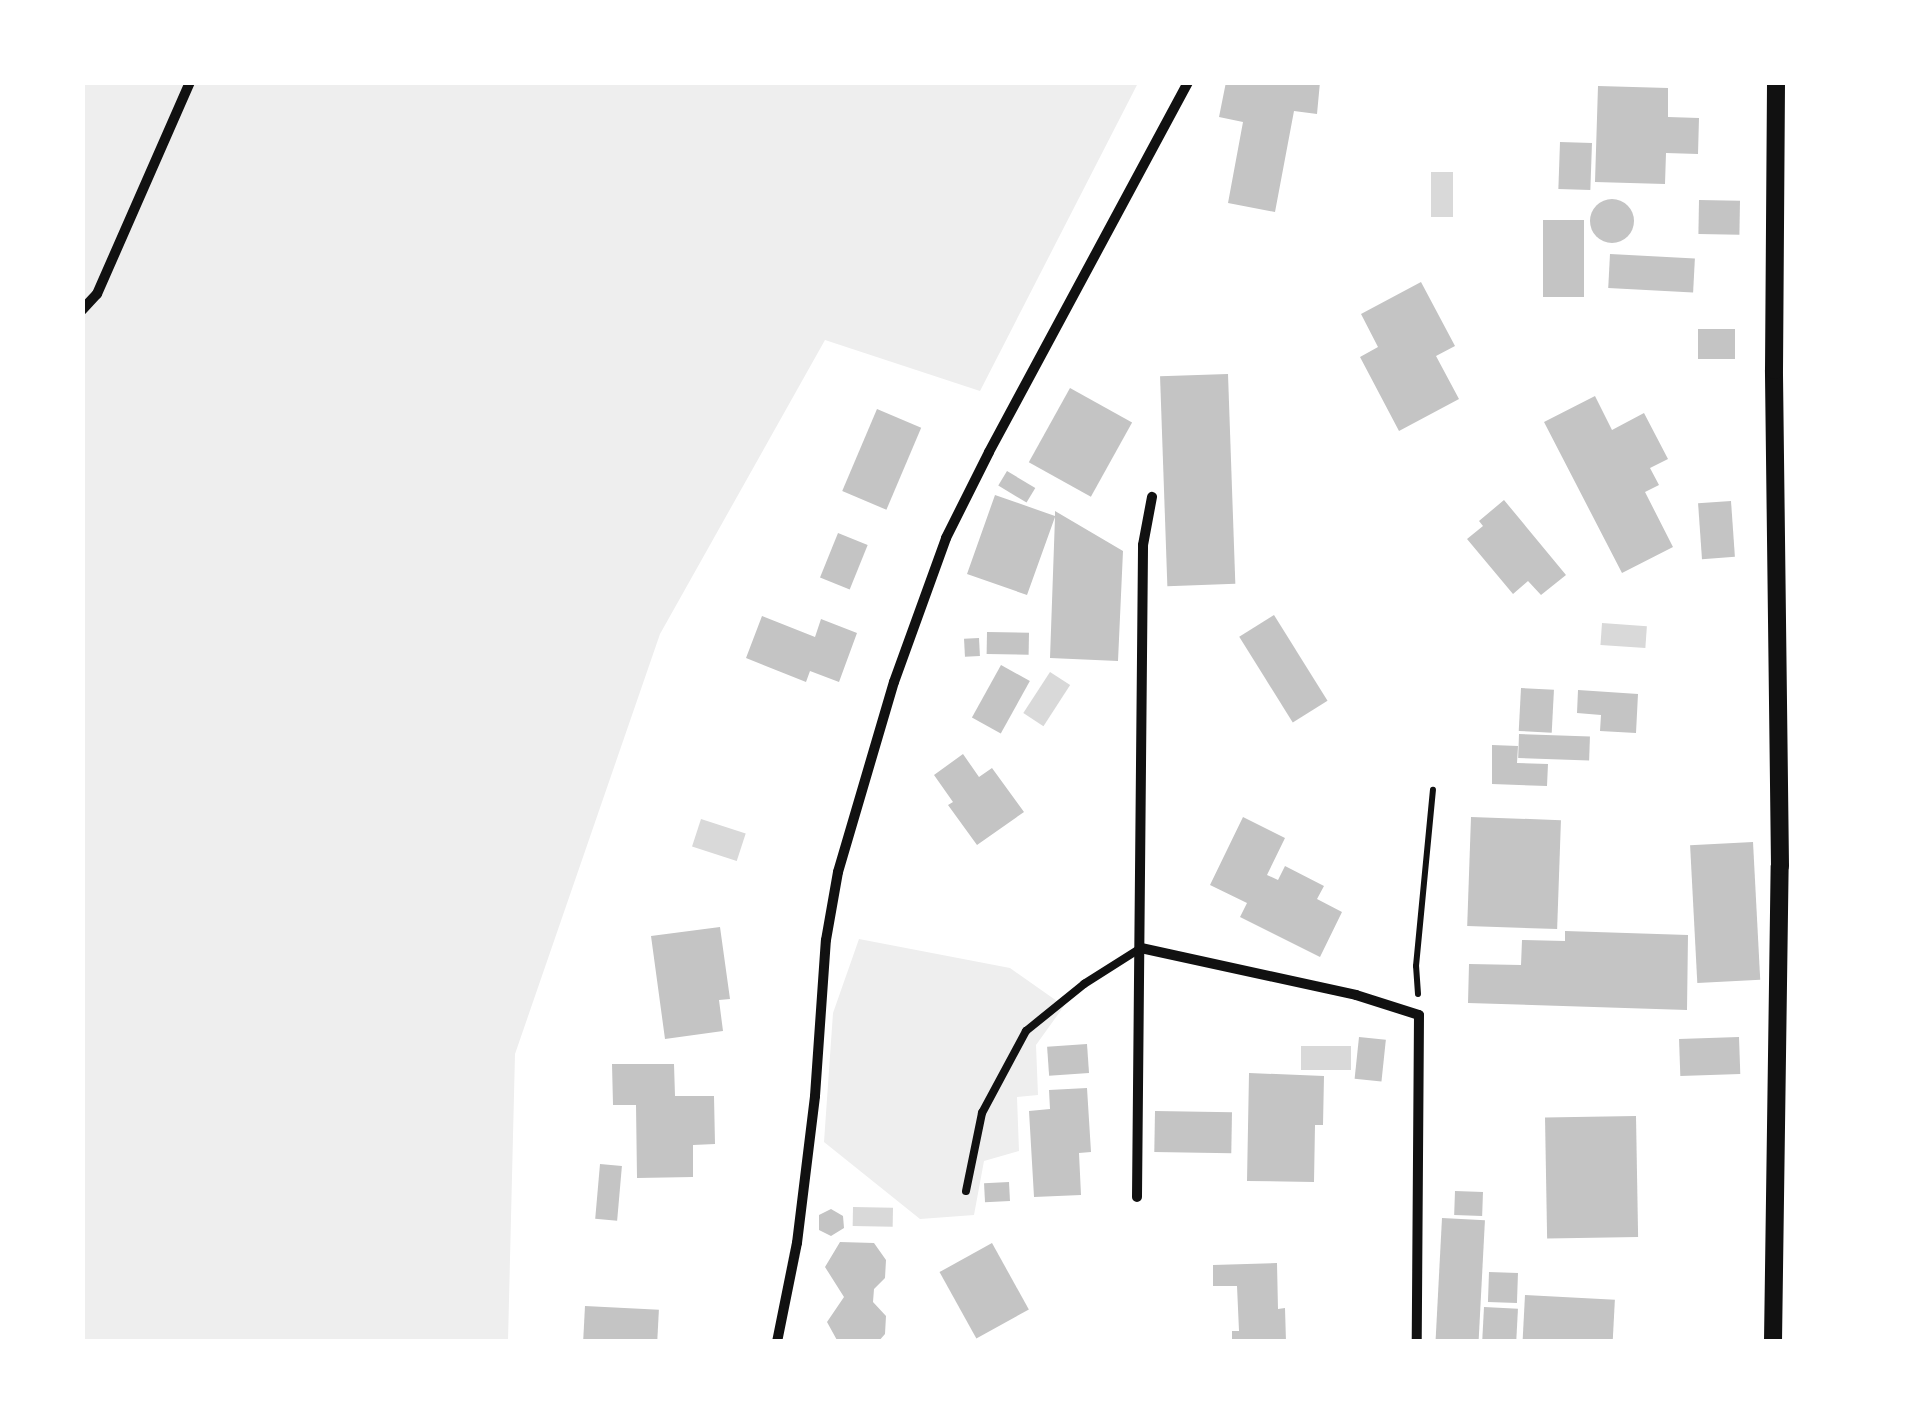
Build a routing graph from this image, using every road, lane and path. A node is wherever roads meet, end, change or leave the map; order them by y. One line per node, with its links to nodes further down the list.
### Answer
1 (190, 82): 4 (street)
2 (1188, 82): 11 (street)
3 (1776, 82): 13 (street)
4 (82, 310)
5 (1152, 496): 7 (street)
6 (1434, 790): 8 (path)
7 (1141, 948): 8 (street); 9 (lane); 10 (street)
8 (1419, 1016): 12 (street)
9 (966, 1192)
10 (1137, 1197)
11 (777, 1342)
12 (1416, 1342)
13 (1773, 1342)

